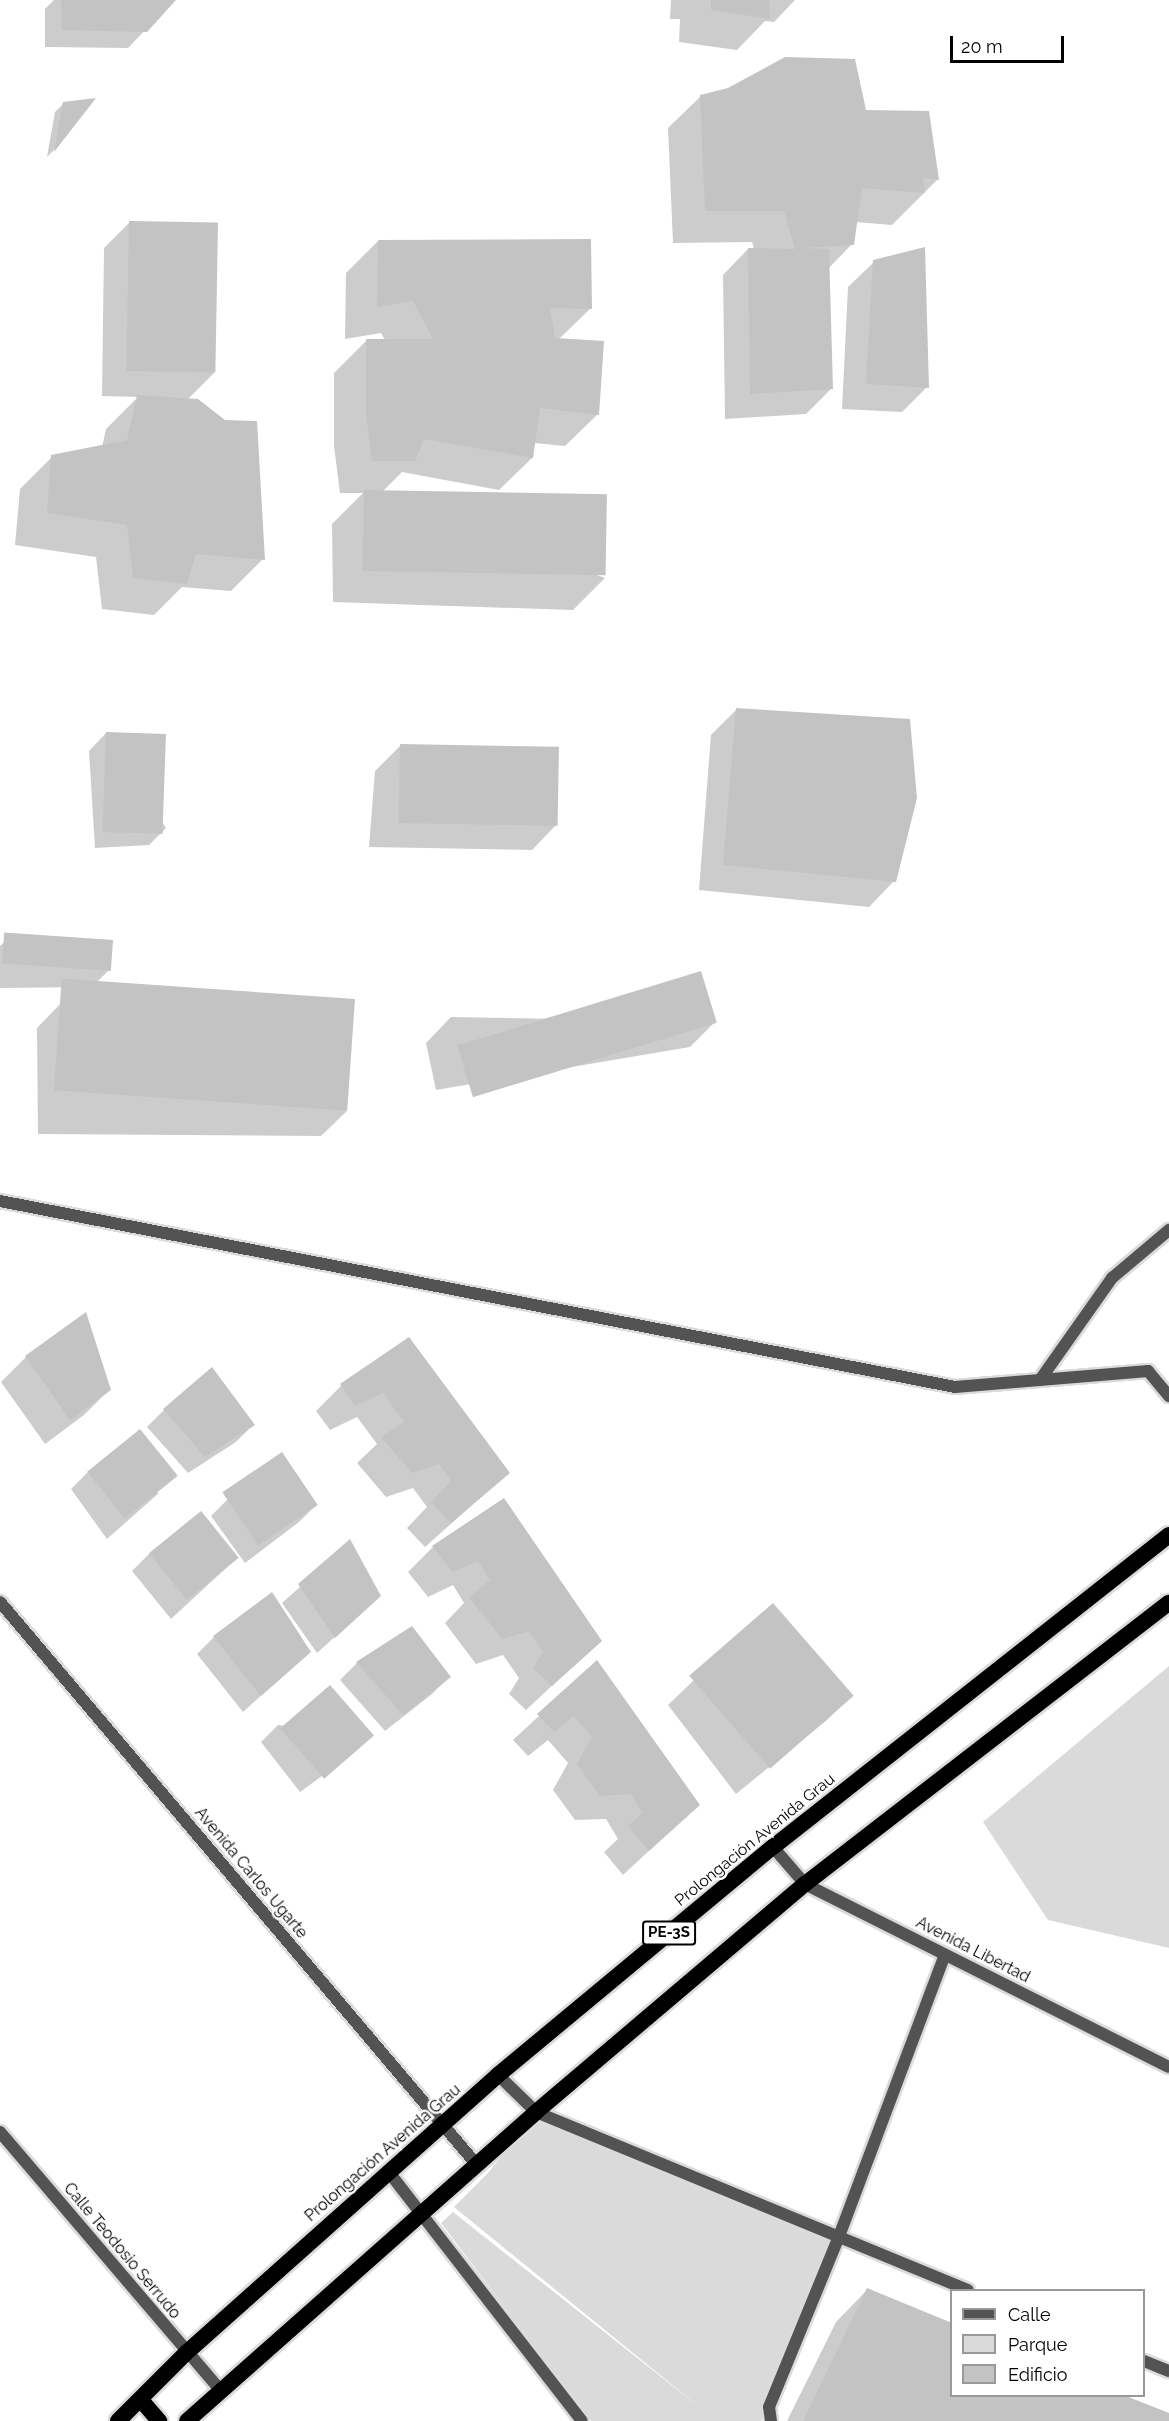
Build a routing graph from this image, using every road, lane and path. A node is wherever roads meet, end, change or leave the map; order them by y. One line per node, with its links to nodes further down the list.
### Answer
1 (0, 1201): 3 (street)
2 (1169, 1230): 3 (street)
3 (1040, 1380): 4 (street)
4 (1169, 1396)
5 (1169, 1535): 8 (highway, Prolongación Avenida Grau / PE-3S)
6 (0, 1602): 14 (street, Avenida Carlos Ugarte)
7 (1169, 1604): 9 (highway, PE-3S)
8 (773, 1846): 9 (street, Avenida Libertad); 12 (highway, Prolongación Avenida Grau / PE-3S)
9 (805, 1884): 10 (street, Avenida Libertad); 13 (highway, PE-3S)
10 (945, 1955): 11 (street, Avenida Libertad); 19 (street)
11 (1169, 2067)
12 (498, 2075): 13 (street); 14 (highway, Prolongación Avenida Grau / PE-3S)
13 (536, 2112): 16 (highway, PE-3S); 19 (street)
14 (443, 2126): 16 (street, Avenida Carlos Ugarte); 17 (highway, Prolongación Avenida Grau / PE-3S)
15 (0, 2132): 21 (street, Calle Teodosio Serrudo)
16 (477, 2165): 18 (highway, PE-3S)
17 (388, 2171): 18 (street); 21 (highway, Prolongación Avenida Grau / PE-3S)
18 (420, 2214): 24 (highway, PE-3S); 29 (street)
19 (838, 2239): 20 (street); 30 (street)
20 (965, 2289)
21 (186, 2353): 24 (street, Calle Teodosio Serrudo); 25 (highway, PE-3S)
22 (1145, 2362): 23 (street)
23 (1169, 2371)
24 (221, 2391): 28 (highway, PE-3S)
25 (141, 2400): 26 (highway, PE-3S); 27 (highway)
26 (118, 2421)
27 (159, 2421)
28 (187, 2421)
29 (582, 2421)
30 (771, 2421)

